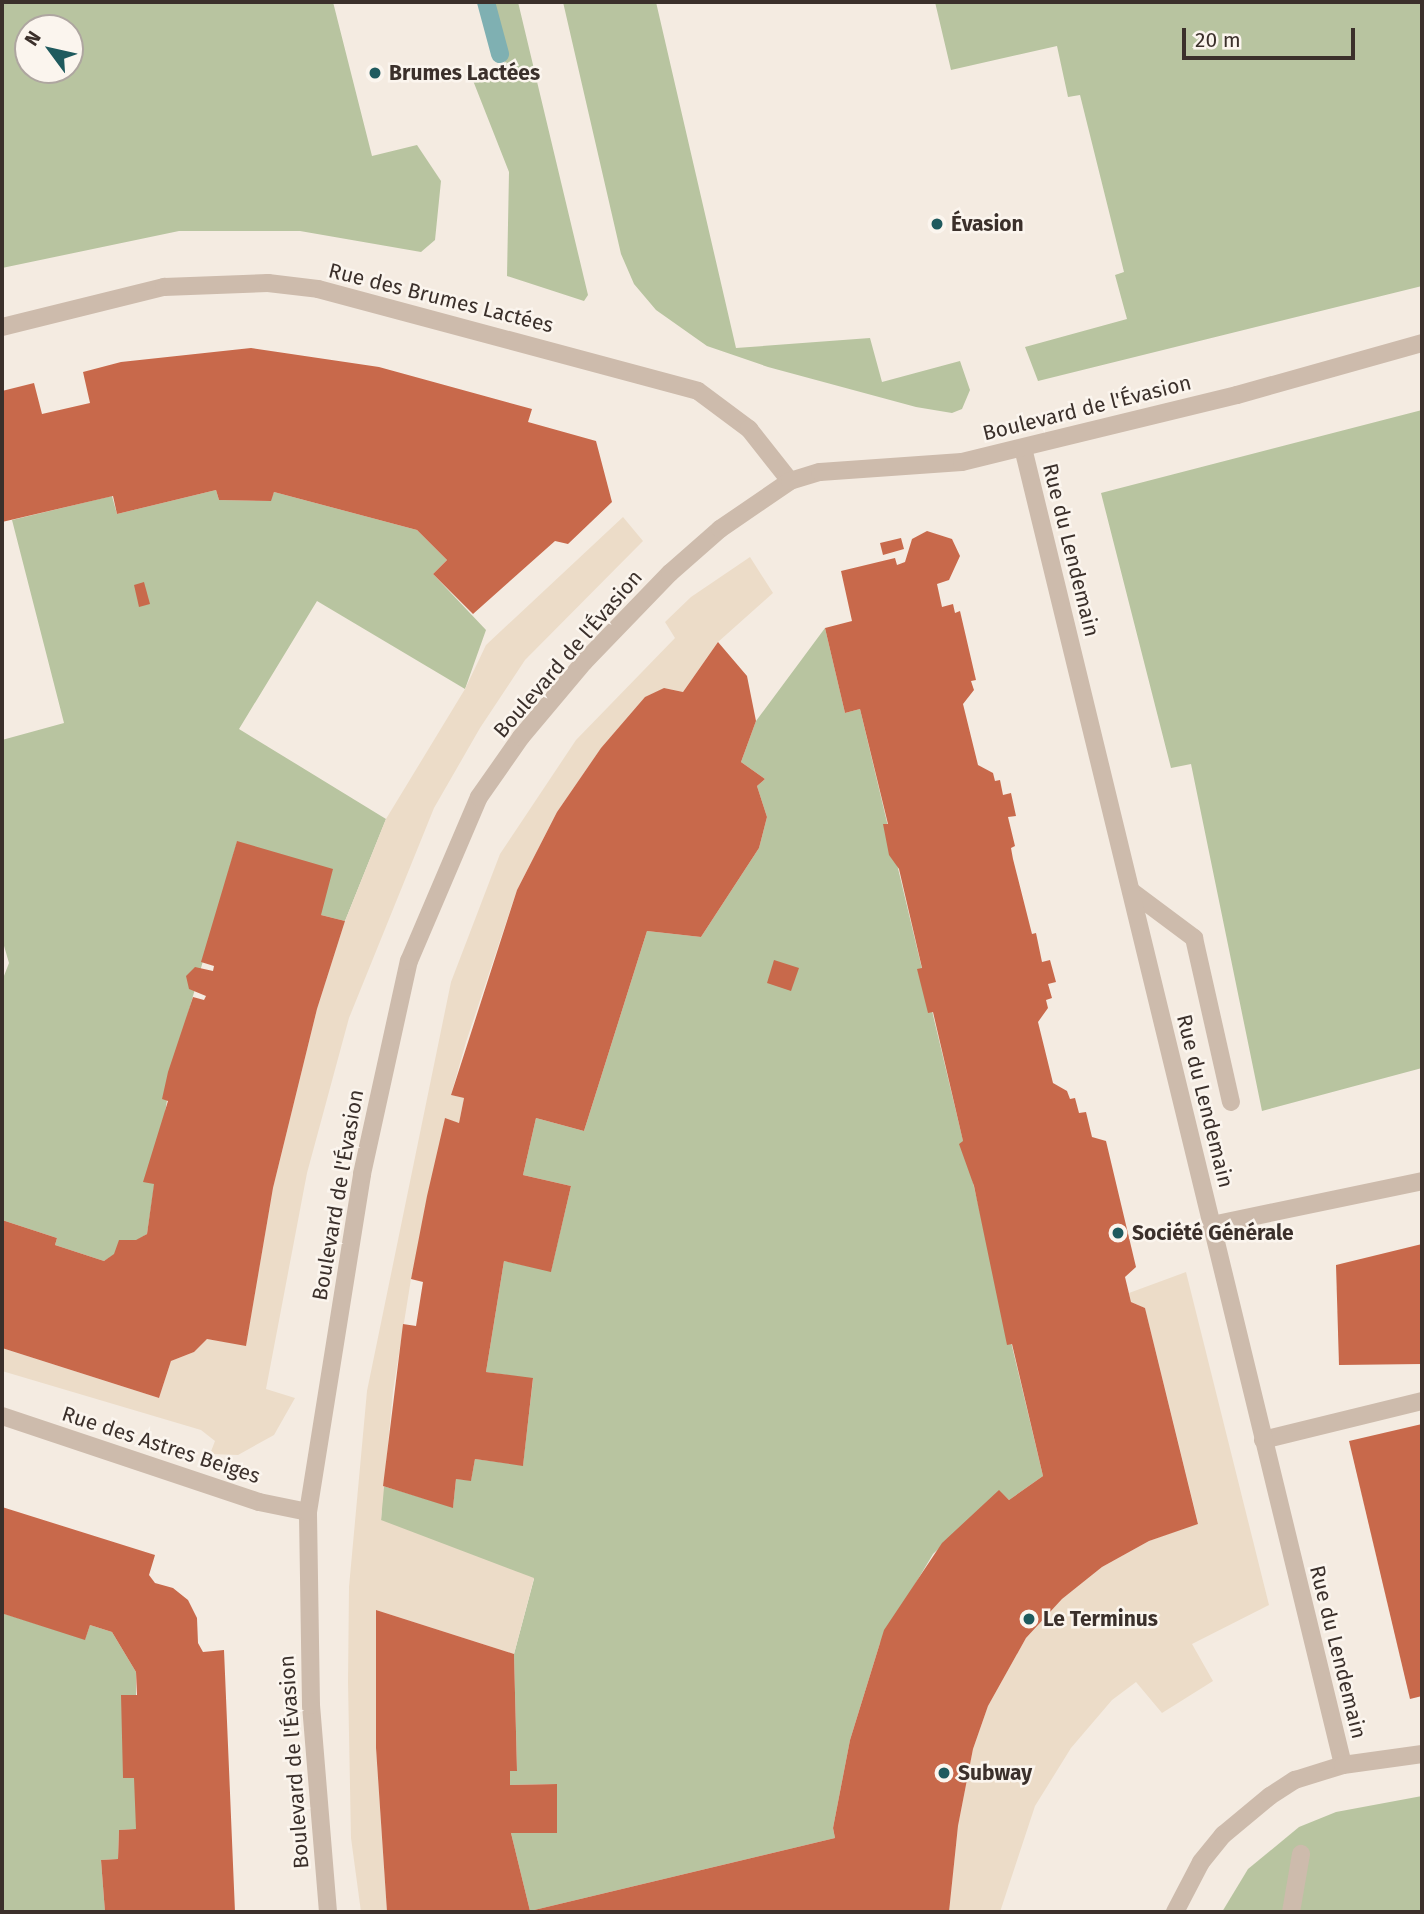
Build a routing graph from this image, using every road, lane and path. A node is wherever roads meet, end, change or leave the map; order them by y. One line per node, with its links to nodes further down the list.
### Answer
1 (2, 327): 4 (street, Rue des Brumes Lactées)
2 (1422, 343): 3 (street, Boulevard de l'Évasion)
3 (1032, 446): 4 (street, Boulevard de l'Évasion); 5 (street, Rue du Lendemain)
4 (789, 481): 12 (street, Boulevard de l'Évasion)
5 (1130, 891): 6 (street); 8 (street, Rue du Lendemain)
6 (1231, 1102)
7 (1422, 1181): 8 (street)
8 (1212, 1225): 11 (street, Rue du Lendemain)
9 (1422, 1401): 11 (street)
10 (2, 1416): 12 (street, Rue des Astres Beiges)
11 (1263, 1440): 14 (street, Rue du Lendemain)
12 (308, 1512): 16 (street, Boulevard de l'Évasion)
13 (1422, 1754): 14 (street)
14 (1343, 1765): 17 (street)
15 (1301, 1854): 18 (street)
16 (328, 1912)
17 (1175, 1912)
18 (1292, 1912)

